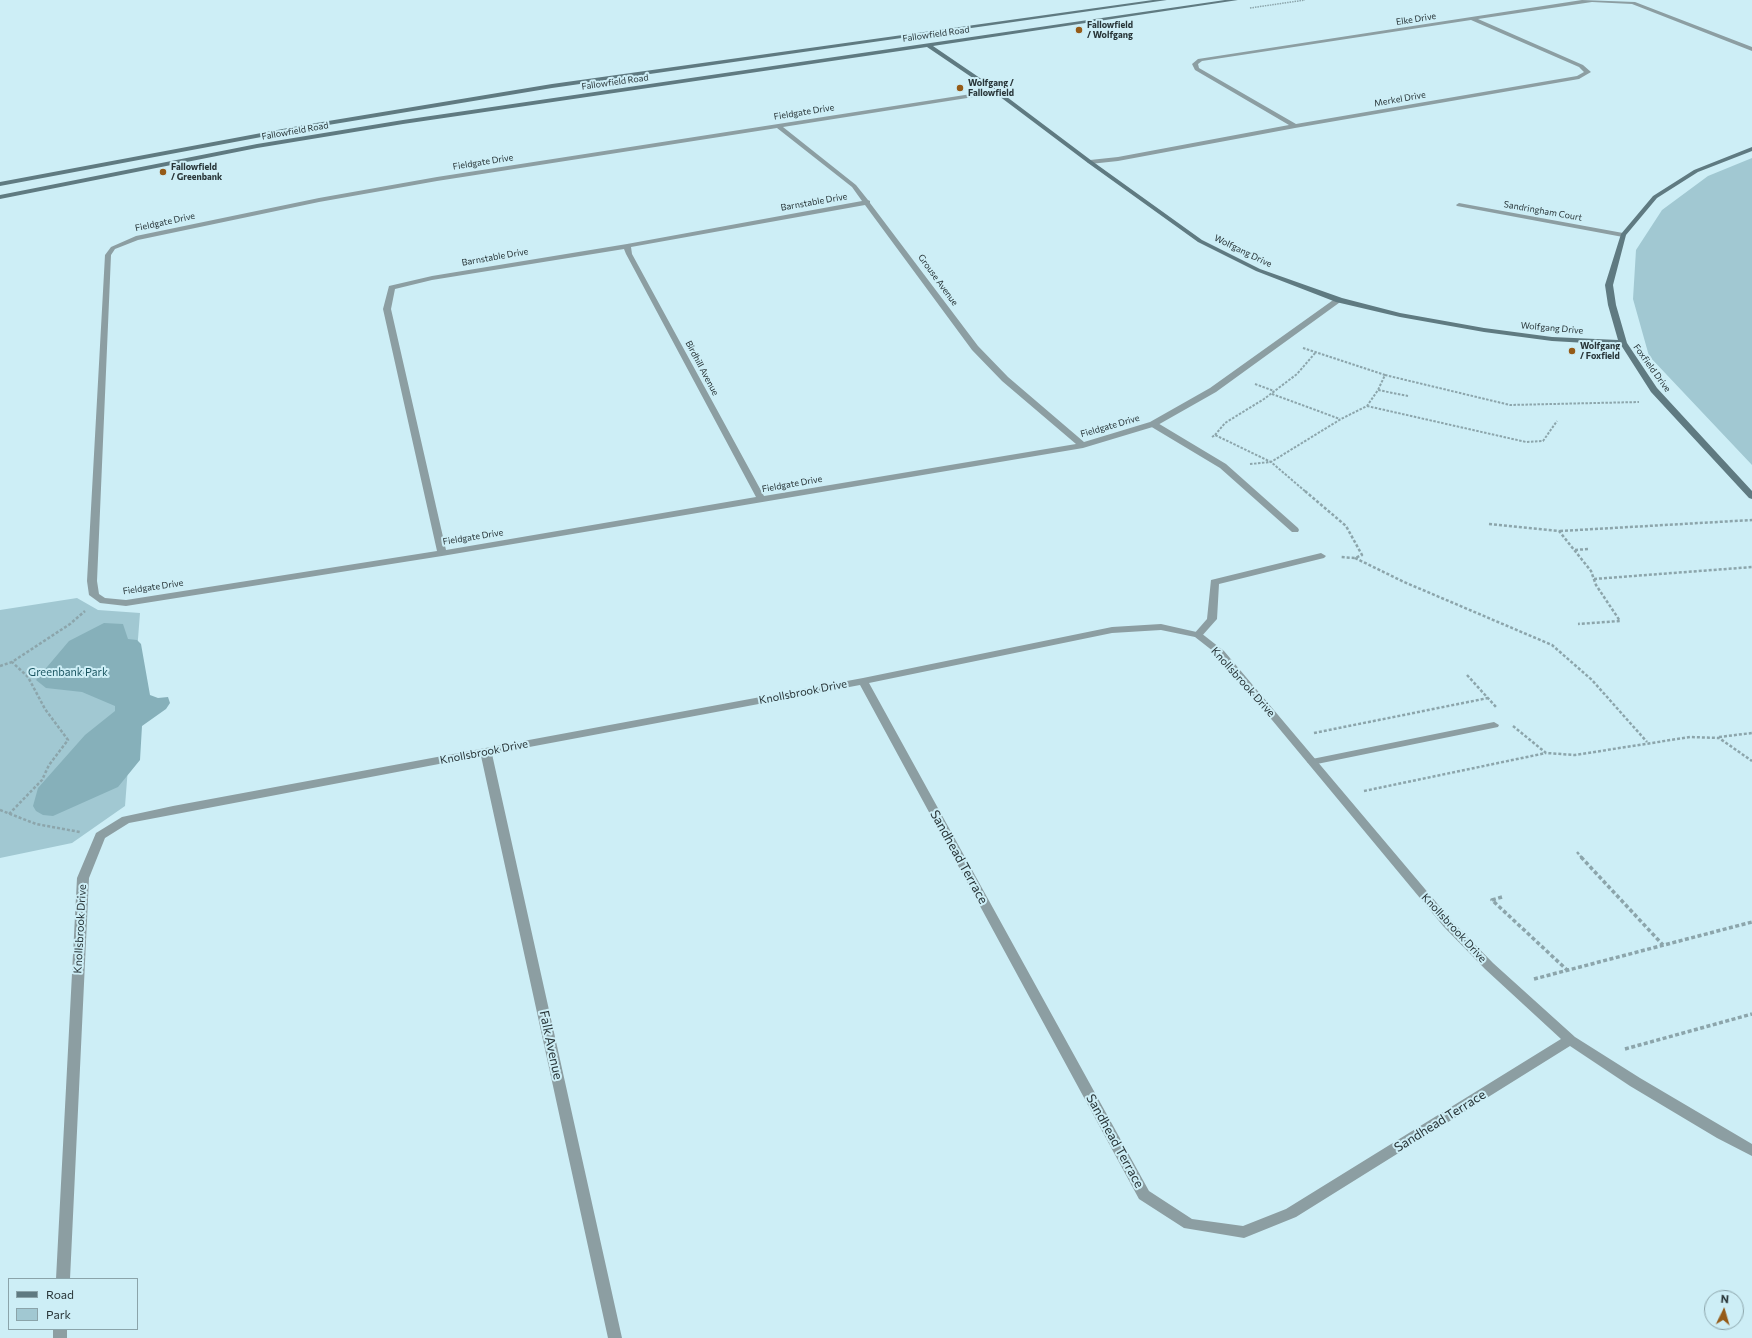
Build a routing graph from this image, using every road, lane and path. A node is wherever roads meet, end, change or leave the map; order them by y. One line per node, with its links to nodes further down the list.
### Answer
1 (1164, 0): 4 (main road, Fallowfield Road)
2 (1235, 0): 5 (main road, Fallowfield Road)
3 (1473, 20): 6 (street, Elke Drive); 9 (street, Elke Drive); 9 (street, Merkel Drive)
4 (914, 34): 5 (main road, Wolfgang Drive); 12 (main road, Fallowfield Road)
5 (928, 45): 7 (main road, Wolfgang Drive); 13 (main road, Fallowfield Road)
6 (1752, 49)
7 (997, 92): 8 (street, Fieldgate Drive); 11 (main road, Wolfgang Drive)
8 (778, 126): 14 (street, Grouse Avenue); 48 (street, Fieldgate Drive)
9 (1295, 126): 11 (street, Merkel Drive)
10 (1752, 149): 16 (main road, Foxfield Drive)
11 (1090, 162): 18 (main road, Wolfgang Drive)
12 (0, 183)
13 (0, 198)
14 (868, 202): 17 (street, Barnstable Drive); 32 (street, Grouse Avenue)
15 (1459, 206): 16 (street, Sandringham Court)
16 (1623, 235): 20 (main road, Foxfield Drive)
17 (627, 246): 36 (street, Birdhill Avenue); 43 (street, Barnstable Drive)
18 (1340, 300): 19 (street, Fieldgate Drive); 20 (main road, Wolfgang Drive)
19 (1281, 342): 21 (path); 30 (street, Fieldgate Drive)
20 (1623, 343): 35 (main road, Foxfield Drive)
21 (1316, 352): 22 (path); 24 (path)
22 (1385, 375): 23 (path); 26 (path)
23 (1378, 390): 25 (path); 27 (path)
24 (1271, 394): 28 (path); 31 (path)
25 (1408, 396)
26 (1645, 402)
27 (1367, 406): 28 (path); 29 (path)
28 (1341, 419): 33 (path)
29 (1557, 422)
30 (1153, 424): 32 (street, Fieldgate Drive); 34 (street)
31 (1215, 435)
32 (1083, 444): 36 (street, Fieldgate Drive)
33 (1271, 462): 34 (path); 45 (path)
34 (1223, 466): 39 (street)
35 (1752, 496)
36 (762, 500): 43 (street, Fieldgate Drive)
37 (1752, 520): 40 (path)
38 (1489, 524): 40 (path)
39 (1294, 530)
40 (1559, 531): 42 (path)
41 (1588, 549): 42 (path)
42 (1574, 550): 47 (path)
43 (442, 552): 48 (street, Fieldgate Drive)
44 (1321, 556): 45 (path); 50 (street)
45 (1355, 558): 61 (path)
46 (1752, 567): 47 (path)
47 (1594, 578): 49 (path)
48 (103, 601): 51 (path)
49 (1578, 624)
50 (1198, 635): 54 (street, Knollsbrook Drive); 59 (street, Knollsbrook Drive)
51 (12, 662): 52 (path); 68 (path)
52 (0, 666)
53 (1467, 675): 55 (path)
54 (863, 681): 62 (street, Knollsbrook Drive); 77 (street, Sandhead Terrace)
55 (1488, 698): 56 (path); 59 (path)
56 (1497, 708)
57 (1494, 725): 63 (path); 65 (street)
58 (1752, 733): 60 (path)
59 (1291, 738): 65 (street, Knollsbrook Drive)
60 (1719, 738): 61 (path); 64 (path)
61 (1647, 742): 63 (path)
62 (486, 752): 69 (street, Knollsbrook Drive); 81 (street, Falk Avenue)
63 (1546, 753): 66 (path)
64 (1752, 761)
65 (1312, 762): 66 (street, Knollsbrook Drive)
66 (1340, 795): 75 (street, Knollsbrook Drive)
67 (0, 810): 68 (path)
68 (9, 814): 69 (path)
69 (100, 836): 80 (street, Knollsbrook Drive)
70 (1577, 852): 73 (path)
71 (1502, 897): 74 (path)
72 (1752, 922): 73 (path)
73 (1662, 946): 74 (path)
74 (1567, 970): 75 (path)
75 (1510, 985): 77 (street, Knollsbrook Drive)
76 (1752, 1014): 78 (path)
77 (1570, 1040): 78 (street, Knollsbrook Drive)
78 (1595, 1057): 79 (street, Knollsbrook Drive)
79 (1752, 1150)
80 (63, 1278)
81 (615, 1338)

